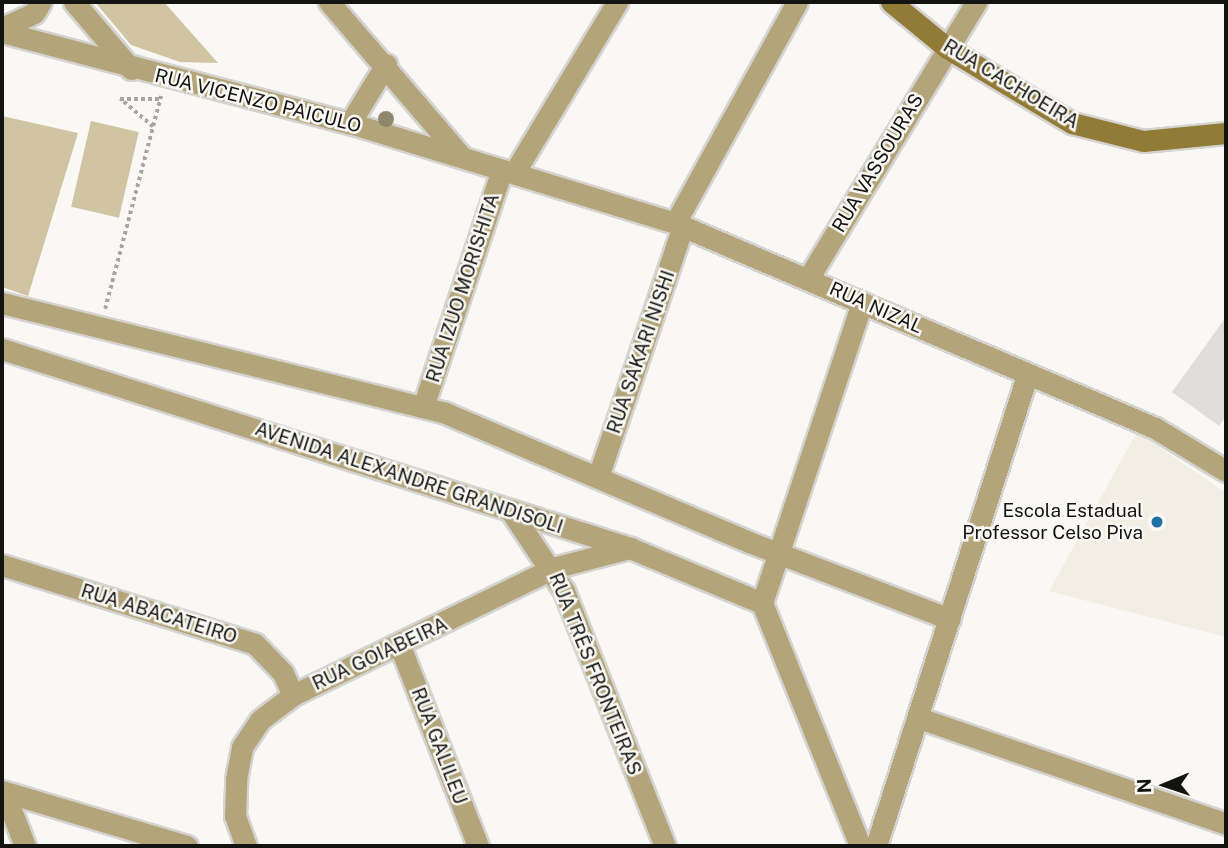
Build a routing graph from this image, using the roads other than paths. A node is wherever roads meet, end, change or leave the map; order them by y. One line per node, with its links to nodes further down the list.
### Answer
1 (41, 2): 8 (street)
2 (74, 2): 11 (street)
3 (329, 2): 10 (street)
4 (617, 2): 15 (street, RUA IZUO MORISHITA)
5 (797, 2): 16 (street, RUA SAKARI NISHI)
6 (891, 2): 9 (main road, RUA CACHOEIRA)
7 (976, 2): 9 (street, RUA VASSOURAS)
8 (2, 30): 11 (street, RUA VICENZO PAICULO)
9 (947, 48): 13 (main road, RUA CACHOEIRA); 17 (street, RUA VASSOURAS)
10 (386, 64): 12 (street); 14 (street)
11 (131, 69): 12 (street, RUA VICENZO PAICULO)
12 (350, 123): 14 (street, RUA VICENZO PAICULO)
13 (1226, 132)
14 (463, 157): 15 (street, RUA VICENZO PAICULO)
15 (508, 172): 16 (street, RUA NIZAL); 22 (street, RUA IZUO MORISHITA)
16 (679, 224): 17 (street, RUA NIZAL); 24 (street, RUA SAKARI NISHI)
17 (809, 277): 18 (street, RUA NIZAL)
18 (862, 302): 21 (street, RUA NIZAL); 27 (street)
19 (2, 303): 22 (street)
20 (2, 349): 25 (street, AVENIDA ALEXANDRE GRANDISOLI)
21 (1027, 375): 23 (street, RUA NIZAL); 31 (street)
22 (423, 407): 24 (street)
23 (1223, 461)
24 (598, 477): 27 (street)
25 (510, 510): 26 (street, AVENIDA ALEXANDRE GRANDISOLI); 29 (street, RUA TRÊS FRONTEIRAS)
26 (630, 548): 29 (street, RUA GOIABEIRA); 30 (street, AVENIDA ALEXANDRE GRANDISOLI)
27 (782, 555): 30 (street); 31 (street)
28 (2, 565): 33 (street, RUA ABACATEIRO)
29 (553, 568): 32 (street, RUA GOIABEIRA); 41 (street, RUA TRÊS FRONTEIRAS)
30 (762, 603): 42 (street)
31 (950, 619): 34 (street)
32 (400, 646): 33 (street, RUA GOIABEIRA); 40 (street, RUA GALILEU)
33 (292, 695): 39 (street, RUA GOIABEIRA)
34 (919, 718): 36 (street); 43 (street)
35 (3, 792): 37 (street); 38 (street)
36 (1226, 824)
37 (25, 846)
38 (187, 846)
39 (246, 846)
40 (478, 846)
41 (664, 846)
42 (860, 846)
43 (876, 846)

